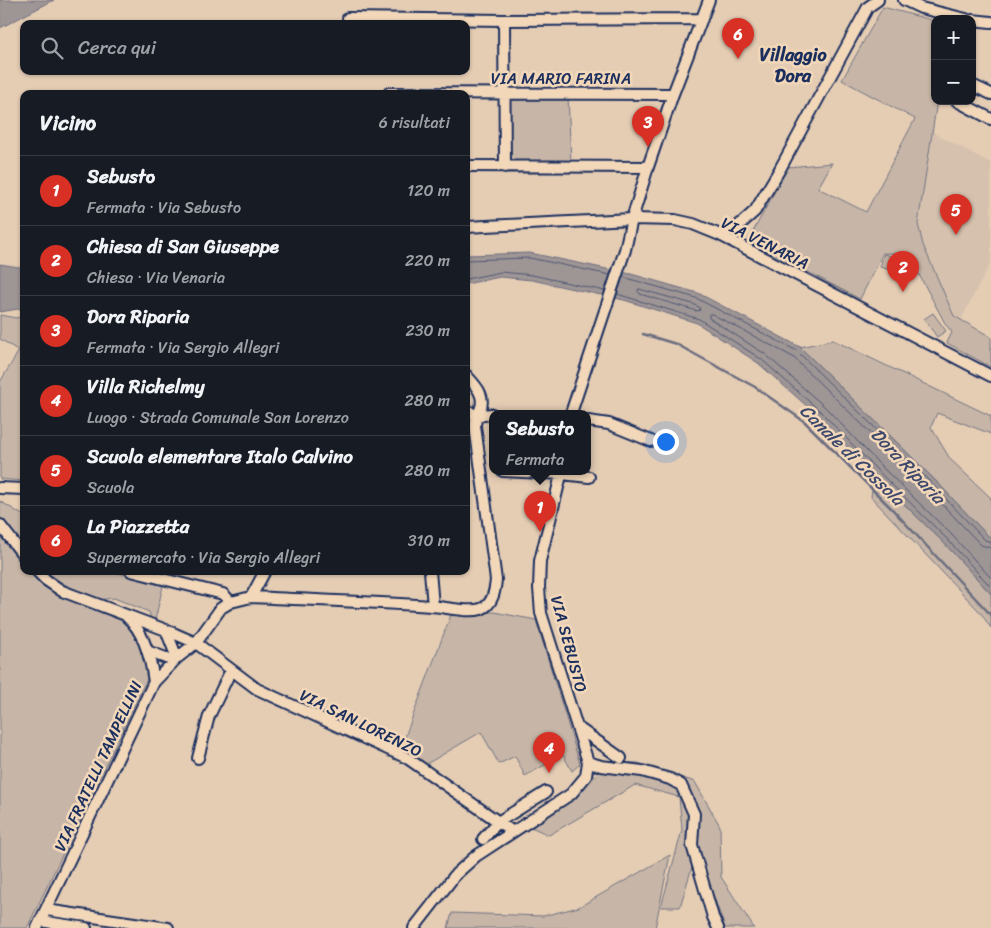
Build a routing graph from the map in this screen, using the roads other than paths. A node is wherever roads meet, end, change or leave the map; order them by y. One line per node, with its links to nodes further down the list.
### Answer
1 (709, 0): 6 (street)
2 (878, 0): 22 (street)
3 (904, 0): 4 (street)
4 (950, 15)
5 (348, 18): 7 (street)
6 (702, 19): 7 (street); 13 (street)
7 (504, 20): 12 (street)
8 (976, 20): 9 (street)
9 (991, 22)
10 (976, 87): 14 (street)
11 (470, 93): 12 (street, VIA MARIO FARINA)
12 (504, 93): 13 (street, VIA MARIO FARINA); 18 (street)
13 (672, 94): 19 (street)
14 (991, 94)
15 (965, 105): 16 (street)
16 (991, 119)
17 (470, 166): 18 (street)
18 (505, 167): 19 (street)
19 (648, 167): 20 (street)
20 (632, 219): 21 (street, VIA VENARIA); 22 (street, VIA VENARIA); 25 (street)
21 (470, 227)
22 (720, 235): 23 (street, VIA VENARIA)
23 (991, 376)
24 (470, 380): 28 (street)
25 (572, 410)
26 (470, 412): 28 (street)
27 (489, 414): 28 (street)
28 (476, 416): 31 (street)
29 (591, 421): 30 (street)
30 (651, 441)
31 (482, 470): 32 (street); 46 (street, VIA FRATELLI TAMPELLINI)
32 (489, 470)
33 (561, 475): 54 (street, VIA SEBUSTO)
34 (578, 475): 35 (street)
35 (589, 477)
36 (0, 488): 37 (street)
37 (20, 489)
38 (0, 525): 39 (street)
39 (20, 551)
40 (41, 575): 47 (street, VIA SAN LORENZO)
41 (148, 575): 45 (street)
42 (263, 575): 44 (street)
43 (430, 575): 46 (street)
44 (251, 597): 45 (street, VIA FRATELLI TAMPELLINI); 46 (street, VIA FRATELLI TAMPELLINI)
45 (231, 602): 49 (street, VIA FRATELLI TAMPELLINI)
46 (433, 606)
47 (124, 615): 48 (street, VIA SAN LORENZO); 50 (street)
48 (166, 630): 49 (street, VIA SAN LORENZO); 51 (street)
49 (196, 643): 51 (street, VIA FRATELLI TAMPELLINI); 52 (street, VIA SAN LORENZO)
50 (147, 651): 51 (street); 53 (street)
51 (176, 659): 53 (street, VIA FRATELLI TAMPELLINI)
52 (231, 670): 55 (street); 59 (street, VIA SAN LORENZO)
53 (154, 682): 62 (street, VIA FRATELLI TAMPELLINI)
54 (577, 727): 56 (street); 57 (street, VIA SEBUSTO)
55 (198, 758)
56 (621, 758)
57 (588, 762): 60 (street); 67 (street)
58 (546, 792): 59 (street)
59 (498, 822): 60 (street, VIA SAN LORENZO); 61 (street)
60 (513, 832): 66 (street)
61 (483, 839)
62 (46, 910): 63 (street, VIA FRATELLI TAMPELLINI); 65 (street)
63 (39, 924): 64 (street)
64 (86, 928)
65 (168, 928)
66 (414, 928)
67 (718, 928)

